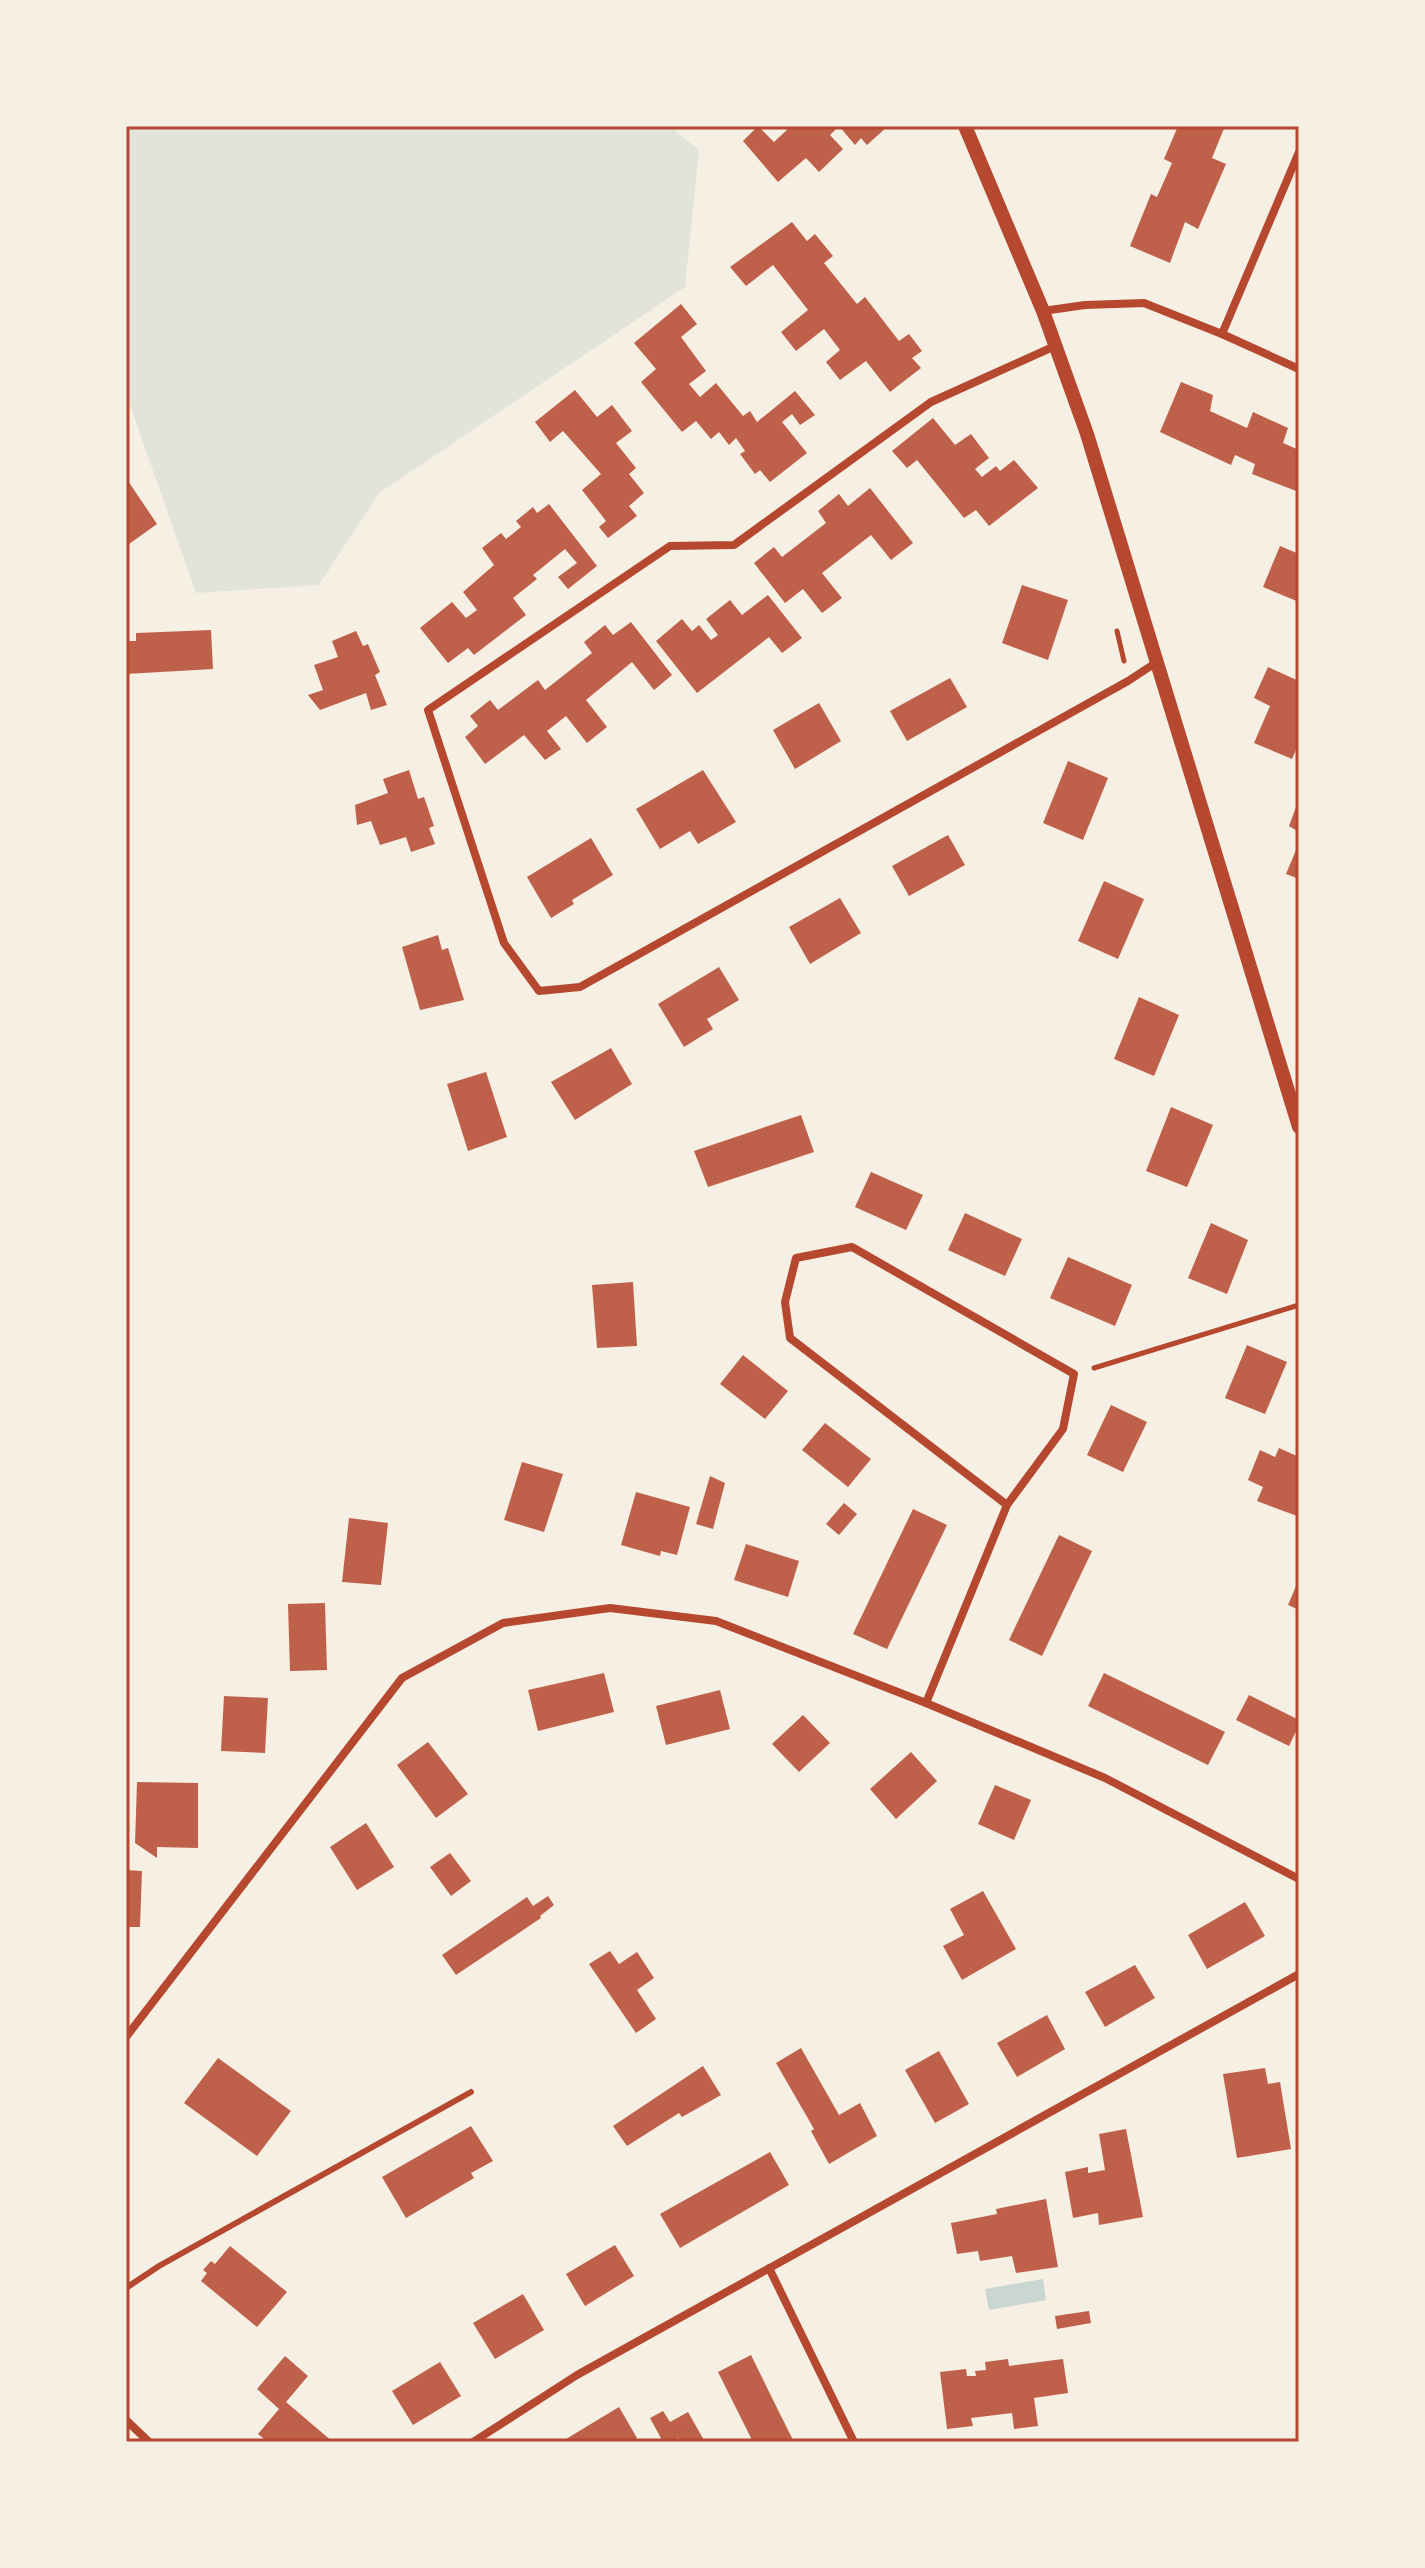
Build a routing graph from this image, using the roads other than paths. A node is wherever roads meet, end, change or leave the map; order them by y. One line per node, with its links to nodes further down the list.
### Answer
1 (965, 126): 3 (street)
2 (1299, 152): 4 (street)
3 (1043, 311): 4 (street); 5 (street)
4 (1222, 334): 6 (street)
5 (1055, 346): 7 (street); 7 (street)
6 (1299, 369)
7 (1158, 661): 8 (street)
8 (1299, 1127)
9 (1007, 1505): 9 (street); 10 (street)
10 (926, 1703): 11 (street); 13 (street)
11 (1299, 1879)
12 (1299, 1974): 15 (street)
13 (126, 2037)
14 (471, 2092): 16 (lane)
15 (769, 2268): 19 (street); 20 (street)
16 (126, 2288)
17 (126, 2420): 18 (street)
18 (149, 2442)
19 (473, 2442)
20 (854, 2442)

